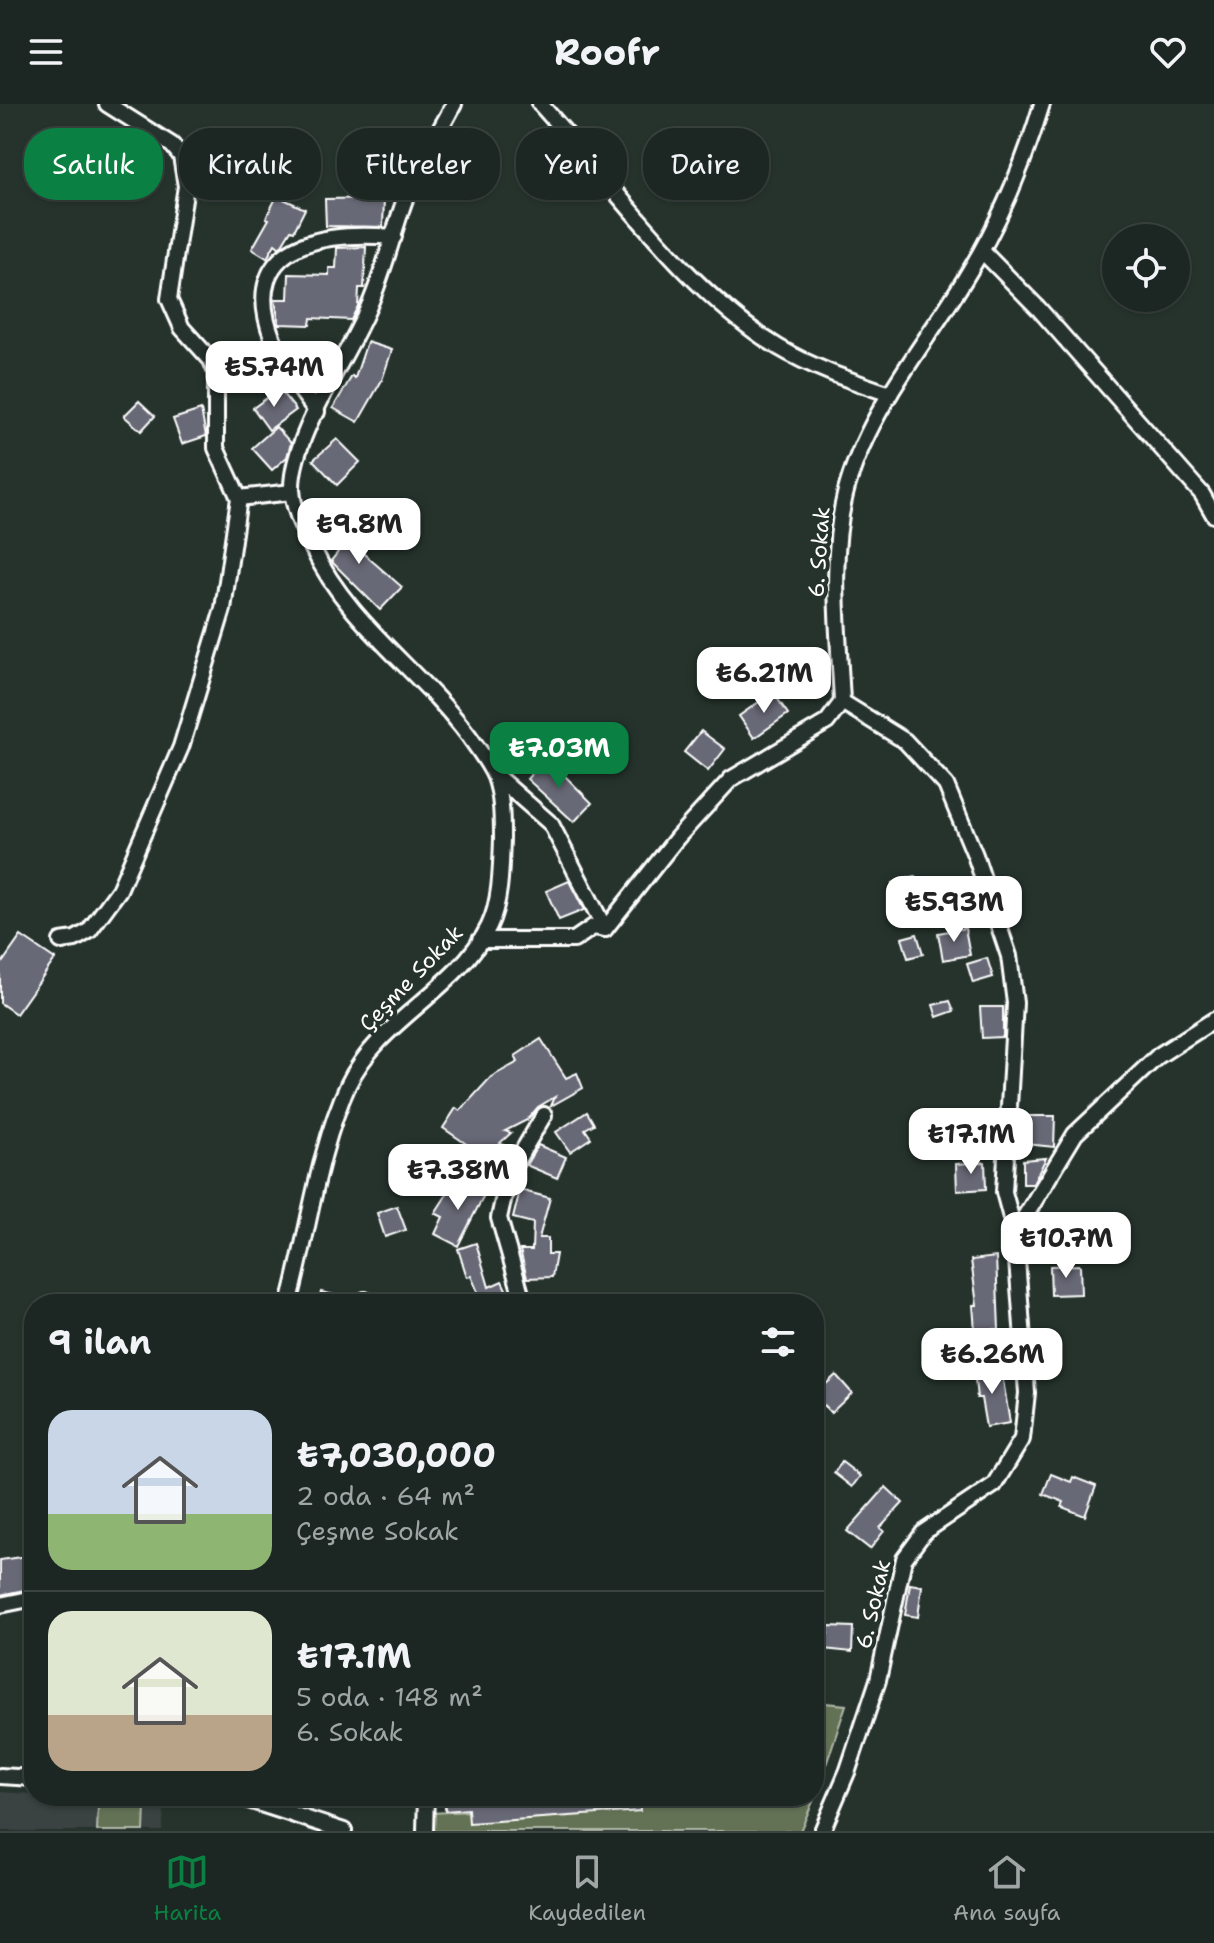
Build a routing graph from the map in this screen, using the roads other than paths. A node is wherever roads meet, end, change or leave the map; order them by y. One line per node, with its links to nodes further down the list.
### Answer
1 (107, 104): 10 (street)
2 (454, 104): 5 (street)
3 (540, 104): 7 (street)
4 (1042, 104): 6 (street, 6. Sokak)
5 (394, 237): 8 (street); 8 (street)
6 (982, 251): 7 (street, 6. Sokak); 11 (street)
7 (890, 394): 12 (street, 6. Sokak)
8 (317, 412): 9 (street)
9 (292, 492): 10 (street); 13 (street, Çeşme Sokak)
10 (239, 498): 16 (street)
11 (1214, 515)
12 (842, 702): 14 (street); 19 (street, 6. Sokak)
13 (494, 775): 14 (street); 15 (street, Çeşme Sokak)
14 (605, 929): 15 (street)
15 (480, 940): 20 (street, Çeşme Sokak)
16 (61, 941)
17 (1214, 1020): 19 (street)
18 (544, 1115): 21 (street)
19 (1015, 1233): 30 (street, 6. Sokak)
20 (292, 1294)
21 (521, 1294)
22 (24, 1600): 23 (street)
23 (0, 1605)
24 (0, 1776): 25 (street)
25 (24, 1777)
26 (267, 1806): 28 (street)
27 (426, 1806): 29 (street)
28 (344, 1831)
29 (425, 1831)
30 (822, 1831)

